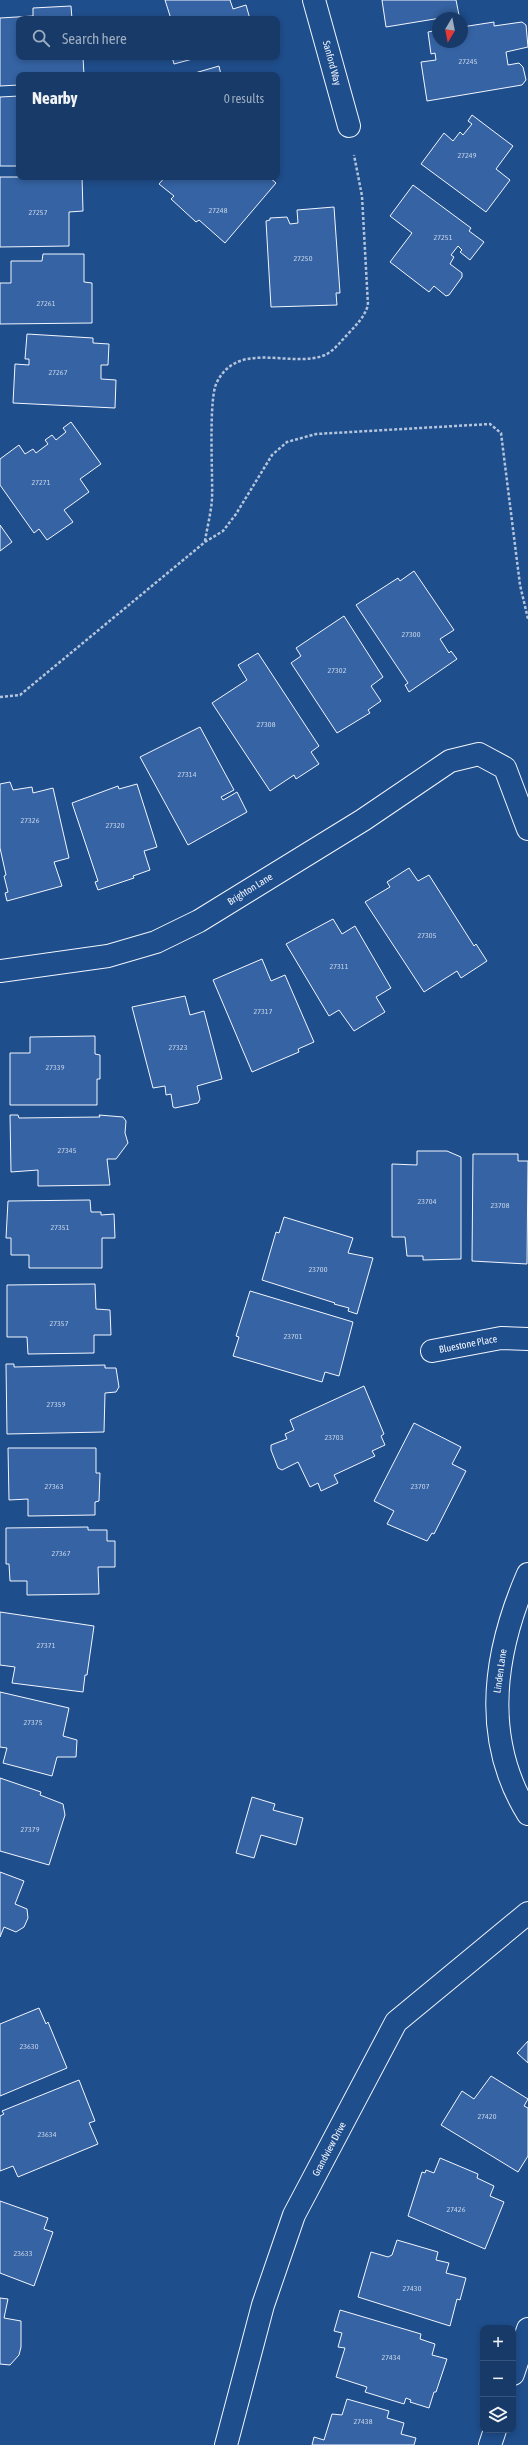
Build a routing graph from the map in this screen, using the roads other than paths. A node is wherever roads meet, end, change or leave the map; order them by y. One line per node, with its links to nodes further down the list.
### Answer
1 (314, 0): 2 (street, Sanford Way)
2 (349, 126)
3 (528, 829): 4 (street, Brighton Lane)
4 (0, 971)
5 (528, 1339): 6 (street, Bluestone Place)
6 (432, 1351)
7 (528, 1574): 8 (street, Linden Lane)
8 (528, 1814)
9 (528, 1913): 13 (street, Grandview Drive)
10 (528, 2329): 11 (street)
11 (516, 2365)
12 (494, 2433): 14 (street)
13 (226, 2445)
14 (490, 2445)

